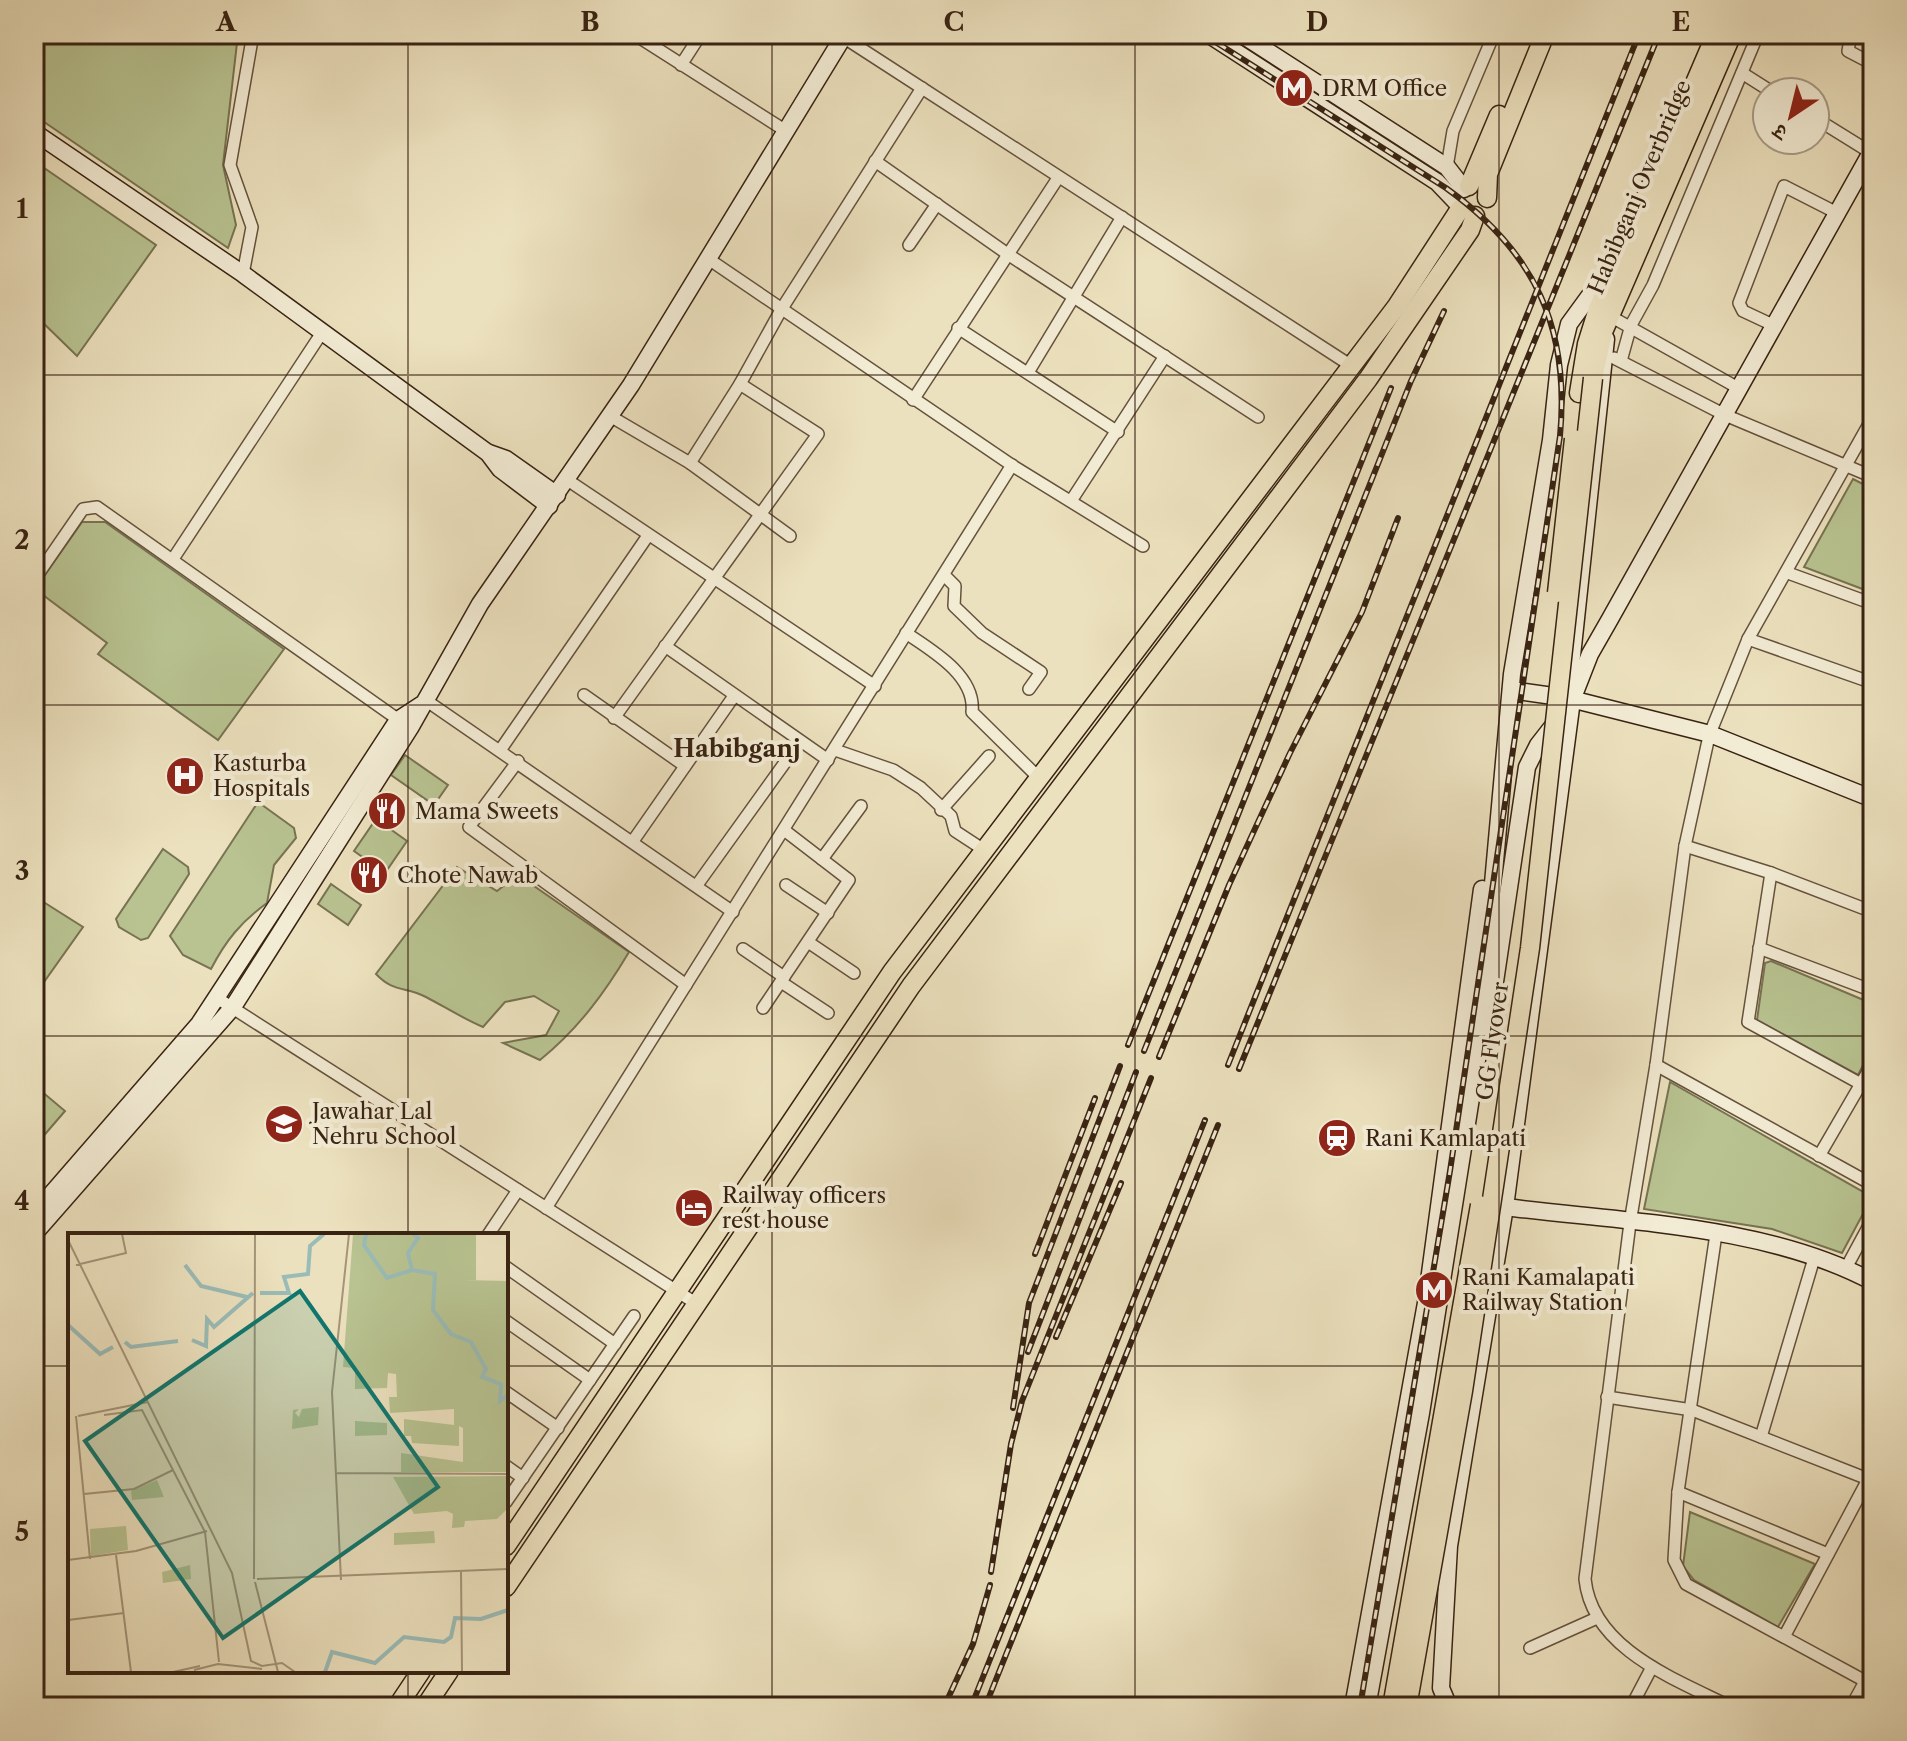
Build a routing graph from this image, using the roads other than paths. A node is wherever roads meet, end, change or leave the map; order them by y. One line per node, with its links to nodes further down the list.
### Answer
1 (253, 34): 33 (street)
2 (634, 34): 14 (street)
3 (701, 34): 14 (street)
4 (1208, 34): 25 (main road)
5 (1241, 34): 23 (main road)
6 (1483, 34): 23 (street)
7 (1532, 34): 25 (main road)
8 (1545, 34): 25 (main road)
9 (1758, 34): 15 (street)
10 (1851, 34): 13 (street)
11 (844, 36): 17 (street); 19 (main road)
12 (1726, 36): 31 (main road, Habibganj Overbridge); 36 (main road, Habibganj Overbridge)
13 (1873, 64)
14 (681, 65): 19 (street)
15 (1742, 73): 16 (street); 37 (street)
16 (1751, 79)
17 (922, 88): 22 (street); 24 (street)
18 (1831, 128): 21 (street)
19 (786, 131): 32 (main road)
20 (34, 132): 33 (main road)
21 (1872, 152): 27 (main road)
22 (875, 161): 26 (street); 35 (street)
23 (1447, 167): 25 (main road)
24 (1058, 178): 28 (street); 30 (street)
25 (1465, 201): 43 (main road); 68 (main road)
26 (937, 204): 29 (street); 30 (street)
27 (1837, 213): 38 (main road); 38 (street)
28 (1122, 217): 34 (street); 43 (street)
29 (909, 245)
30 (1009, 255): 34 (street); 39 (street)
31 (1621, 255): 48 (main road, Habibganj Overbridge); 80 (main road)
32 (707, 258): 35 (street); 51 (main road)
33 (243, 274): 40 (main road)
34 (1074, 297): 41 (street); 44 (street)
35 (781, 310): 46 (street); 49 (street)
36 (1607, 324): 37 (street); 42 (main road); 45 (main road, Habibganj Overbridge)
37 (1631, 325): 42 (street); 47 (street)
38 (1775, 326): 47 (main road)
39 (958, 328): 44 (street); 49 (street)
40 (323, 331): 60 (main road); 66 (street)
41 (1165, 356): 52 (street); 54 (street)
42 (1614, 357): 50 (street); 83 (main road)
43 (1350, 365): 67 (main road)
44 (1029, 371): 54 (street)
45 (1593, 378): 176 (main road, GG Flyover, bridge)
46 (740, 384): 55 (street); 62 (street)
47 (1740, 389): 50 (main road)
48 (1579, 393): 175 (main road, GG Flyover, bridge)
49 (907, 396): 57 (street)
50 (1725, 415): 56 (street); 83 (main road)
51 (610, 416): 55 (street); 59 (main road)
52 (1258, 417)
53 (1873, 417): 56 (street)
54 (1118, 432): 61 (street)
55 (690, 463): 62 (street)
56 (1848, 464): 58 (street); 69 (street)
57 (1012, 465): 61 (street); 70 (street)
58 (1873, 477)
59 (566, 479): 60 (main road); 64 (street)
60 (553, 500): 84 (main road)
61 (1071, 501): 65 (street)
62 (759, 514): 63 (street); 72 (street)
63 (790, 536)
64 (647, 537): 72 (street); 89 (street)
65 (1143, 546)
66 (173, 559): 71 (street); 86 (street)
67 (1204, 559): 68 (main road); 94 (main road)
68 (1222, 573): 141 (main road)
69 (1788, 573): 73 (street); 75 (street)
70 (944, 575): 74 (street); 79 (street)
71 (34, 580)
72 (713, 581): 76 (street); 78 (street)
73 (1873, 604)
74 (906, 633): 78 (street); 94 (street)
75 (1748, 639): 77 (street); 87 (street)
76 (665, 646): 82 (street); 85 (street)
77 (1873, 683)
78 (875, 686): 90 (street)
79 (1029, 689)
80 (1511, 690): 83 (main road); 172 (main road); 173 (main road)
81 (584, 695): 85 (street)
82 (734, 696): 88 (street); 93 (street)
83 (1570, 699): 87 (main road); 128 (main road); 158 (main road)
84 (422, 702): 86 (main road); 89 (street)
85 (614, 718): 93 (street)
86 (404, 724): 100 (main road); 103 (main road)
87 (1710, 734): 95 (main road); 101 (street)
88 (799, 743): 90 (street); 106 (street)
89 (501, 749): 92 (street)
90 (832, 755): 97 (street); 98 (street)
91 (989, 756): 97 (street)
92 (518, 761): 99 (street); 116 (street)
93 (685, 766): 99 (street)
94 (1039, 778): 102 (main road)
95 (1873, 799)
96 (861, 806): 104 (street)
97 (941, 810): 102 (street)
98 (784, 830): 104 (street); 108 (street)
99 (633, 841): 106 (street)
100 (314, 844): 103 (main road); 118 (main road)
101 (1685, 846): 105 (street); 123 (street)
102 (984, 850): 140 (main road)
103 (329, 854): 119 (main road)
104 (822, 859): 110 (street)
105 (1771, 873): 109 (street); 112 (street)
106 (697, 885): 108 (street)
107 (786, 885): 110 (street)
108 (733, 912): 116 (street)
109 (1873, 912)
110 (828, 913): 111 (street)
111 (808, 942): 114 (street); 115 (street)
112 (1759, 948): 117 (street); 124 (street)
113 (743, 949): 115 (street)
114 (854, 973)
115 (782, 980): 120 (street); 121 (street)
116 (686, 985): 129 (street)
117 (1873, 991)
118 (217, 998): 119 (street); 130 (main road)
119 (233, 1007): 127 (street); 134 (main road)
120 (763, 1008)
121 (828, 1013)
122 (1873, 1063): 124 (street)
123 (1656, 1065): 125 (street); 132 (street)
124 (1861, 1084): 125 (street)
125 (1819, 1156): 126 (street)
126 (1873, 1185)
127 (518, 1190): 129 (street); 133 (street)
128 (1505, 1207): 132 (main road); 157 (main road)
129 (546, 1208): 140 (street)
130 (34, 1214)
131 (1873, 1218): 138 (street)
132 (1630, 1223): 135 (main road); 147 (street)
133 (489, 1233)
134 (34, 1234)
135 (1716, 1234): 136 (main road); 148 (street)
136 (1815, 1255): 138 (main road); 150 (street)
137 (508, 1268): 144 (street)
138 (1846, 1268): 139 (main road)
139 (1873, 1282)
140 (677, 1291): 141 (street); 156 (main road)
141 (697, 1304): 160 (main road)
142 (634, 1316): 144 (street)
143 (508, 1322): 145 (street)
144 (615, 1344): 145 (street)
145 (590, 1380): 149 (street)
146 (508, 1393): 149 (street)
147 (1607, 1397): 148 (street); 161 (street)
148 (1692, 1410): 150 (street); 154 (street)
149 (558, 1428): 153 (street)
150 (1761, 1437): 152 (street)
151 (508, 1467): 153 (street)
152 (1872, 1477): 159 (street)
153 (523, 1478): 155 (street)
154 (1678, 1492): 159 (street); 162 (street)
155 (508, 1499)
156 (508, 1543)
157 (1449, 1546): 158 (main road); 177 (main road)
158 (1406, 1547): 168 (main road)
159 (1828, 1554): 162 (street)
160 (508, 1584)
161 (1597, 1618): 163 (street); 164 (street)
162 (1784, 1637): 169 (street)
163 (1530, 1648)
164 (1652, 1667): 178 (street); 179 (street)
165 (1873, 1667): 169 (street)
166 (420, 1673): 170 (main road)
167 (448, 1673): 171 (main road)
168 (1382, 1679): 174 (main road); 176 (main road)
169 (1865, 1681): 180 (street)
170 (397, 1707)
171 (425, 1707)
172 (1353, 1707)
173 (1367, 1707)
174 (1378, 1707)
175 (1392, 1707)
176 (1408, 1707)
177 (1448, 1707)
178 (1631, 1707)
179 (1731, 1707)
180 (1851, 1707)

